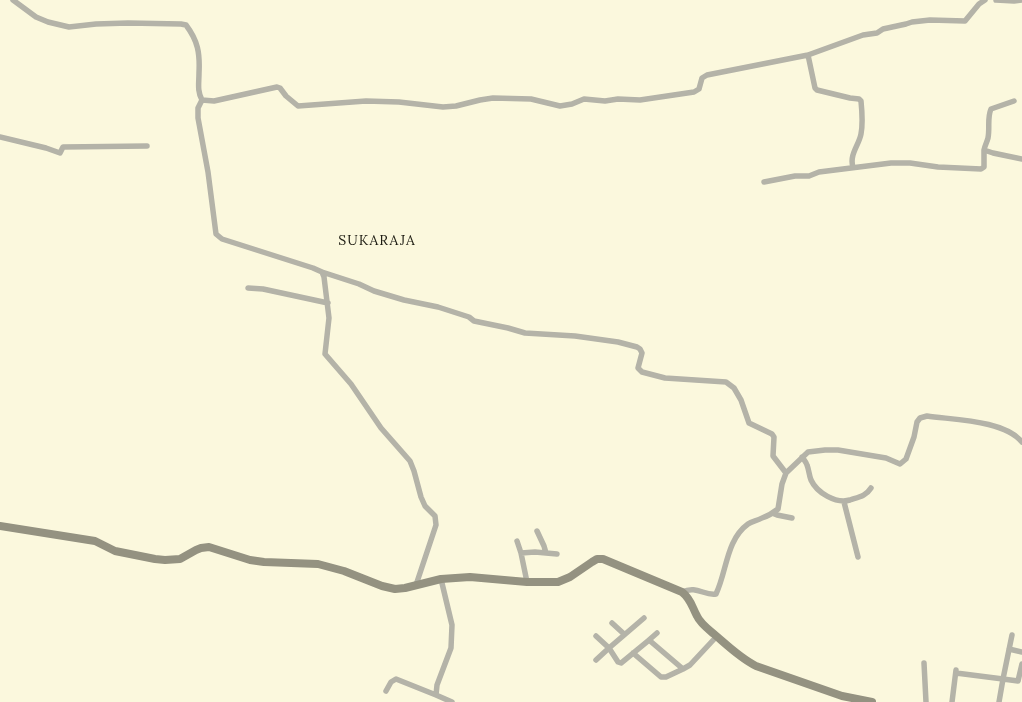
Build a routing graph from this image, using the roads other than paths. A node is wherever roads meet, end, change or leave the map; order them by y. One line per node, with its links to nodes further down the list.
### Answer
1 (13, 0): 6 (street)
2 (984, 0): 5 (street)
3 (996, 0): 4 (street)
4 (1022, 0)
5 (808, 55): 6 (street); 12 (street)
6 (202, 100): 14 (street)
7 (1014, 102): 10 (street)
8 (0, 137): 9 (street)
9 (147, 146)
10 (984, 150): 11 (street); 12 (street)
11 (1022, 159)
12 (853, 167): 13 (street)
13 (764, 182)
14 (322, 272): 16 (street); 19 (street)
15 (248, 288): 16 (street)
16 (328, 303): 33 (street)
17 (1022, 442): 18 (street)
18 (802, 457): 19 (street); 21 (street)
19 (786, 473): 22 (street)
20 (871, 488): 21 (street)
21 (844, 502): 30 (street)
22 (772, 513): 23 (street); 34 (street)
23 (792, 518)
24 (0, 526): 33 (main road)
25 (537, 531): 28 (street)
26 (517, 541): 27 (street)
27 (521, 553): 28 (street); 32 (street)
28 (546, 553): 29 (street)
29 (557, 554)
30 (858, 558)
31 (441, 579): 32 (main road); 33 (main road); 53 (street)
32 (527, 582): 34 (main road)
33 (416, 585)
34 (682, 592): 41 (main road)
35 (644, 618): 38 (street)
36 (612, 623): 38 (street)
37 (657, 633): 42 (street)
38 (624, 634): 43 (street)
39 (1012, 634): 44 (street)
40 (596, 636): 43 (street)
41 (717, 636): 50 (street); 55 (main road)
42 (649, 640): 46 (street); 50 (street)
43 (609, 648): 46 (street); 47 (street)
44 (1009, 650): 45 (street); 51 (street)
45 (1022, 652)
46 (633, 653): 50 (street)
47 (596, 660)
48 (924, 663): 56 (street)
49 (1022, 664): 51 (street)
50 (683, 669)
51 (1002, 679): 57 (street); 58 (street)
52 (386, 691): 53 (street)
53 (436, 695): 54 (street)
54 (452, 702)
55 (872, 702)
56 (926, 702)
57 (952, 702)
58 (999, 702)

